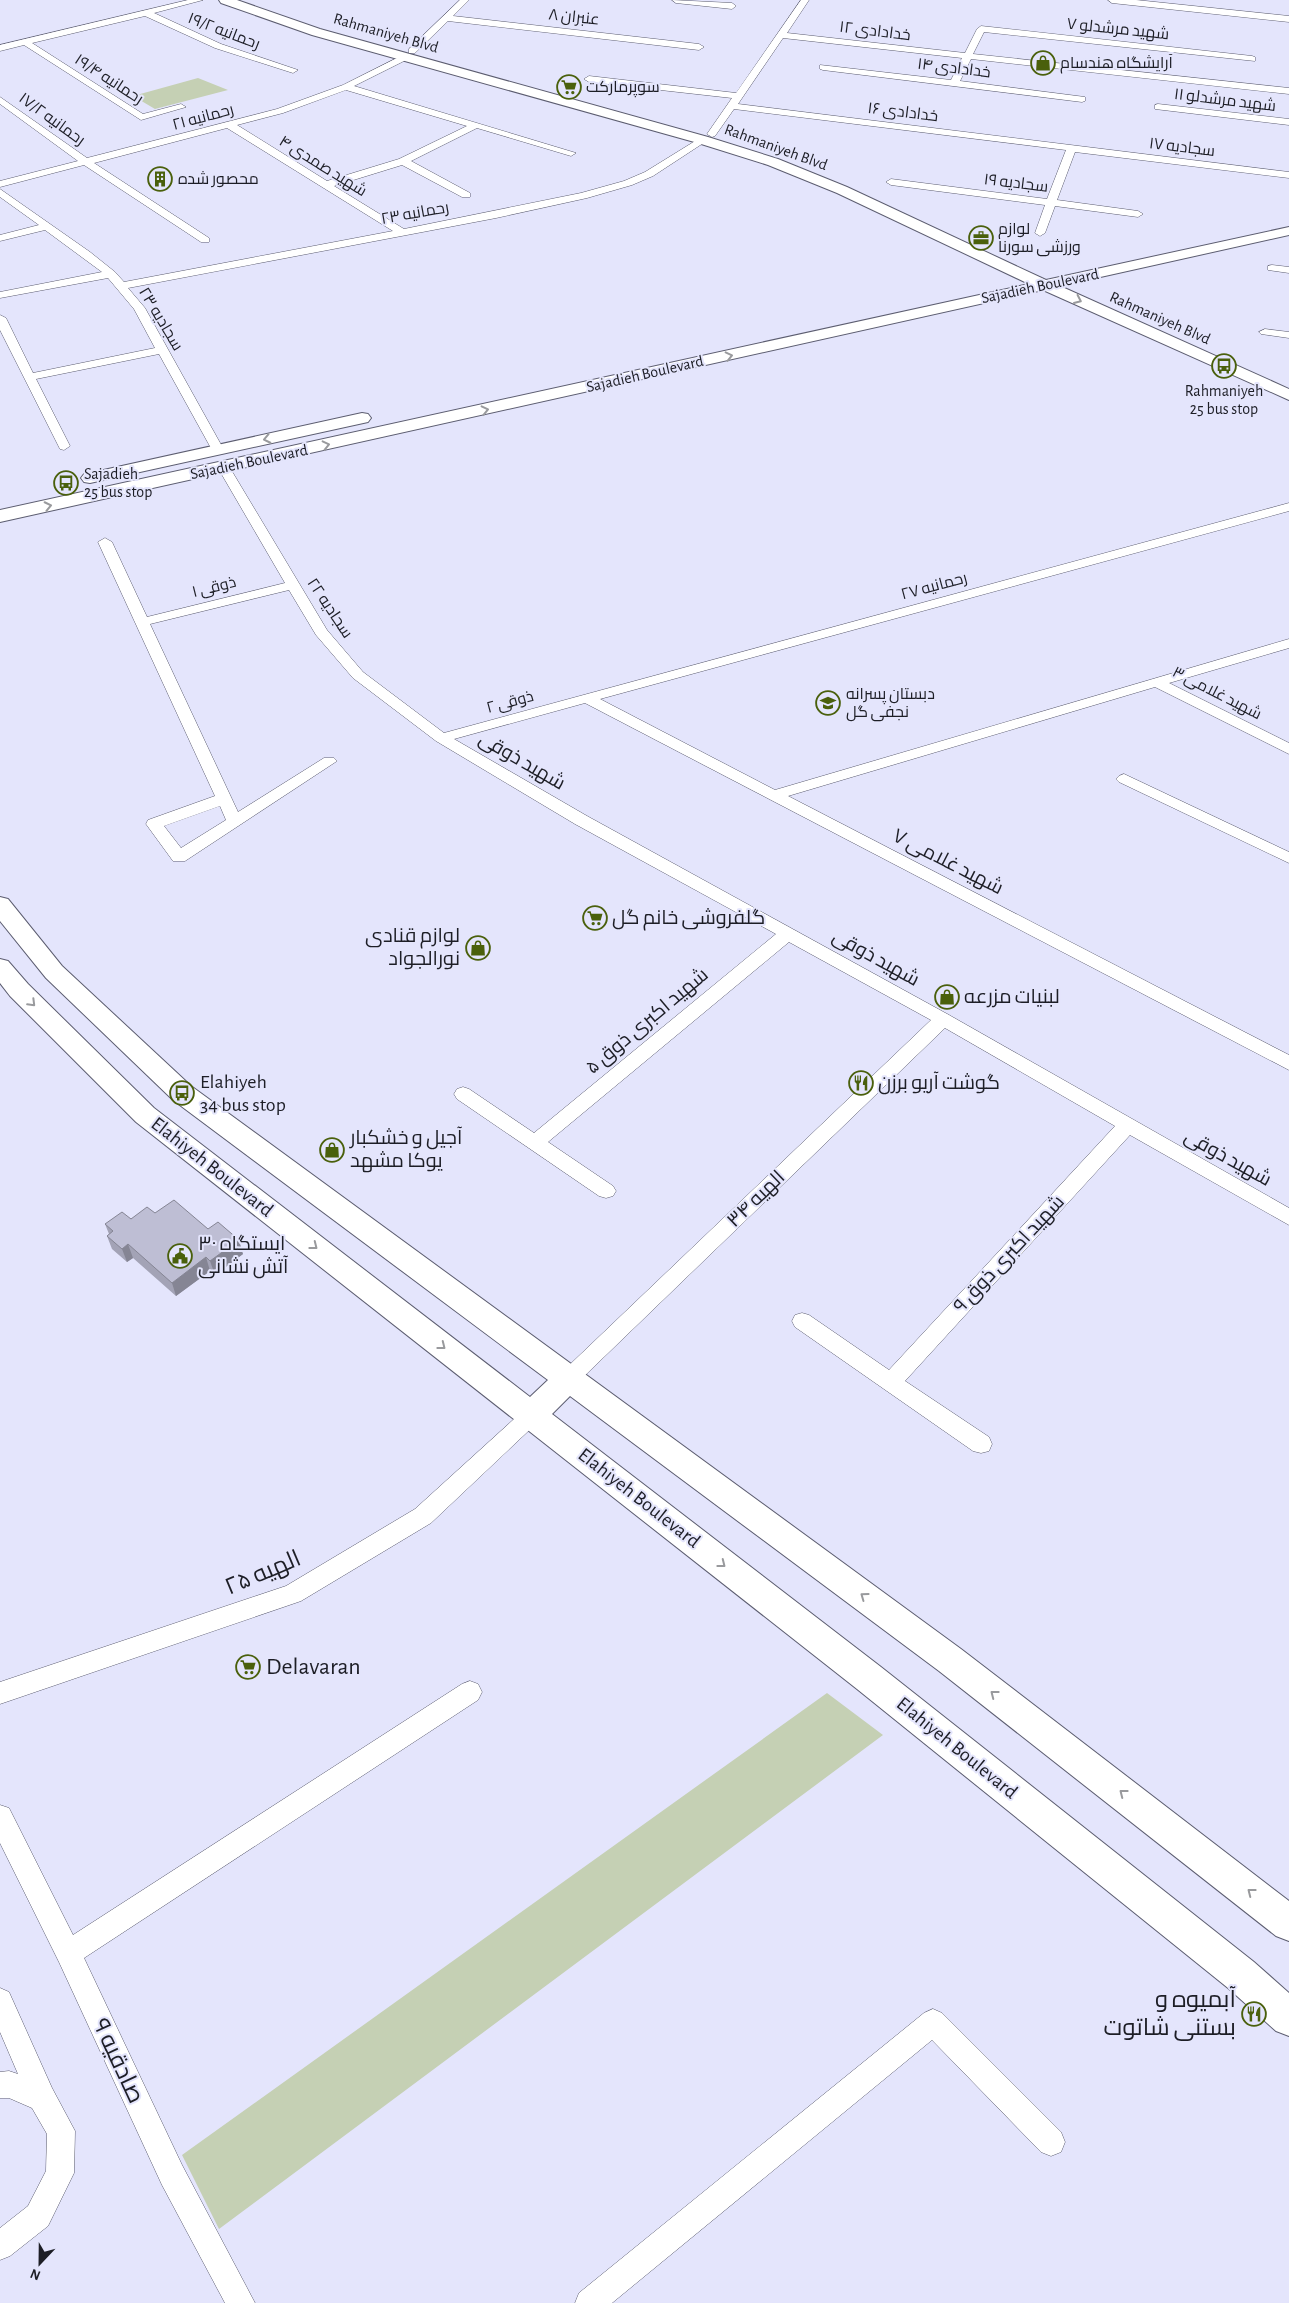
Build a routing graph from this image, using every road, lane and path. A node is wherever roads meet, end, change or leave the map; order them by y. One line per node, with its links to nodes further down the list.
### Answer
1 (199, 0): 9 (street)
2 (225, 0): 17 (main road, Rahmaniyeh Blvd)
3 (245, 0): 17 (main road, Rahmaniyeh Blvd)
4 (465, 0): 10 (street, رحمانیه ۲۱)
5 (676, 0): 8 (street)
6 (805, 0): 13 (street)
7 (1112, 0): 11 (street)
8 (732, 6)
9 (147, 13): 14 (street); 21 (street, رحمانیه ۱۹/۲)
10 (446, 18): 15 (street, عنبران ۸); 17 (street, رحمانیه ۲۱)
11 (1289, 19)
12 (981, 29): 18 (street); 19 (street, شهید مرشدلو ۷)
13 (780, 35): 18 (street, خدادادی ۱۲); 26 (street)
14 (25, 42): 16 (street); 30 (street, رحمانیه ۱۹/۴)
15 (699, 47)
16 (0, 48)
17 (409, 54): 24 (street, رحمانیه ۲۱); 35 (main road, Rahmaniyeh Blvd)
18 (966, 57): 23 (street); 25 (street)
19 (1252, 59)
20 (823, 67): 23 (street, خدادادی ۱۴)
21 (293, 70)
22 (589, 79): 26 (street)
23 (954, 83): 27 (street, خدادادی ۱۴)
24 (346, 87): 33 (street); 34 (street, رحمانیه ۲۱)
25 (1289, 91)
26 (738, 96): 29 (street)
27 (1082, 99)
28 (0, 100): 39 (street, رحمانیه ۱۷/۲)
29 (731, 106): 35 (street); 36 (street, خدادادی ۱۶)
30 (181, 107)
31 (1158, 107): 32 (street, شهید مرشدلو ۱۱)
32 (1289, 122)
33 (476, 125): 37 (street); 38 (street)
34 (230, 126): 39 (street, رحمانیه ۲۱); 43 (street, شهید صمدی ۴)
35 (707, 137): 51 (street, رحمانیه ۲۳); 58 (main road, Rahmaniyeh Blvd); 59 (main road, Rahmaniyeh Blvd)
36 (1071, 149): 40 (street, سجادیه ۱۷); 46 (street)
37 (571, 153)
38 (403, 161): 43 (street); 45 (street)
39 (86, 162): 42 (street, رحمانیه ۲۱); 54 (street, رحمانیه ۱۷/۲)
40 (1289, 174)
41 (890, 182): 46 (street, سجادیه ۱۹)
42 (0, 184)
43 (326, 185): 51 (street, شهید صمدی ۴)
44 (0, 192): 49 (street, سجادیه ۲۳)
45 (466, 195)
46 (1051, 202): 47 (street, سجادیه ۱۹); 52 (street)
47 (1138, 214)
48 (1289, 217): 59 (main road, Sajadieh Boulevard)
49 (47, 226): 53 (street); 57 (street, سجادیه ۲۳)
50 (1289, 230): 60 (main road, Sajadieh Boulevard)
51 (401, 232): 61 (street, رحمانیه ۲۳)
52 (1040, 233)
53 (0, 238)
54 (205, 240)
55 (1272, 268): 56 (street)
56 (1289, 270)
57 (111, 274): 61 (street, سجادیه ۲۳); 62 (street)
58 (1022, 275): 59 (main road, Sajadieh Boulevard); 66 (main road, Sajadieh Boulevard)
59 (1044, 278): 60 (main road, Sajadieh Boulevard); 70 (main road, Rahmaniyeh Blvd, one-way to 70); 74 (main road, Sajadieh Boulevard, one-way to 59)
60 (1065, 281): 69 (main road, Rahmaniyeh Blvd)
61 (121, 286): 67 (street, سجادیه ۲۳)
62 (0, 295)
63 (0, 318): 68 (street)
64 (1265, 332): 65 (street)
65 (1289, 335)
66 (712, 342)
67 (160, 350): 68 (street); 73 (street, سجادیه ۲۳)
68 (30, 377): 72 (street)
69 (1289, 383)
70 (1289, 395)
71 (373, 416): 73 (main road, Sajadieh Boulevard, one-way to 73)
72 (64, 446)
73 (218, 450): 75 (main road, Sajadieh Boulevard)
74 (224, 468): 77 (main road, Sajadieh Boulevard, one-way to 74); 79 (street, سجادیه ۲۲)
75 (76, 481)
76 (1289, 508): 83 (street, رحمانیه ۲۷)
77 (0, 516)
78 (105, 542): 80 (street)
79 (294, 585): 80 (street, ذوقی ۱); 84 (street, سجادیه ۲۲)
80 (142, 622): 89 (street)
81 (1289, 643): 82 (street)
82 (1156, 682): 85 (street, شهید غلامی ۳); 88 (street)
83 (588, 698): 84 (street, ذوقی ۲); 88 (street, شهید غلامی ۷)
84 (440, 738): 93 (street, شهید ذوقی)
85 (1289, 749)
86 (329, 761): 90 (street)
87 (1124, 779): 91 (street)
88 (774, 795): 96 (street, شهید غلامی ۷)
89 (222, 799): 90 (street); 90 (street)
90 (235, 822)
91 (1289, 858)
92 (0, 905): 103 (main road, Elahiyeh Boulevard)
93 (787, 934): 95 (street, شهید ذوقی); 99 (street, شهید اکبری ذوق ۵)
94 (0, 967): 105 (main road, Elahiyeh Boulevard, one-way to 105)
95 (943, 1019): 98 (street, شهید ذوقی); 103 (street, الهیه ۳۴)
96 (1289, 1063)
97 (462, 1094): 99 (street)
98 (1128, 1126): 101 (street, شهید ذوقی); 104 (street, شهید اکبری ذوق ۹)
99 (535, 1143): 100 (street)
100 (606, 1191)
101 (1289, 1217)
102 (802, 1321): 104 (street)
103 (568, 1379): 105 (main road); 110 (main road, Elahiyeh Boulevard, one-way to 103)
104 (892, 1382): 106 (street)
105 (532, 1415): 108 (street, الهیه ۲۵); 113 (main road, Elahiyeh Boulevard, one-way to 113)
106 (981, 1444)
107 (470, 1692): 111 (street)
108 (0, 1693)
109 (0, 1816): 111 (street, صادقیه ۹)
110 (1289, 1923)
111 (68, 1953): 118 (street, صادقیه ۹)
112 (0, 2001): 115 (street)
113 (1289, 2018)
114 (0, 2085): 115 (street)
115 (42, 2098): 117 (street)
116 (1051, 2142): 119 (street)
117 (0, 2246)
118 (241, 2303)
119 (589, 2303)

